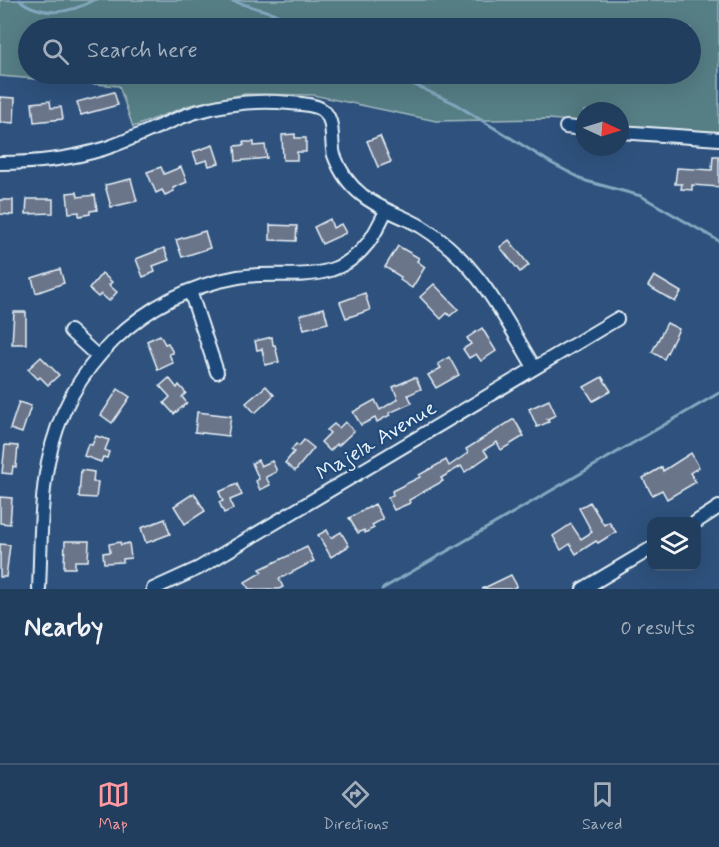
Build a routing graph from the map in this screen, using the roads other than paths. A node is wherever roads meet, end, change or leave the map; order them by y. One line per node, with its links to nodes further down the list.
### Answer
1 (566, 127): 2 (street)
2 (575, 128)
3 (629, 133): 4 (street)
4 (719, 140)
5 (0, 163): 6 (street)
6 (386, 211): 7 (street); 11 (street)
7 (190, 291): 10 (street); 12 (street)
8 (617, 319): 11 (street, Majela Avenue)
9 (70, 331): 10 (street)
10 (97, 356): 16 (street)
11 (534, 367): 17 (street, Majela Avenue)
12 (217, 372)
13 (719, 507): 14 (street)
14 (701, 519)
15 (647, 550): 18 (street)
16 (39, 589)
17 (153, 589)
18 (583, 589)

